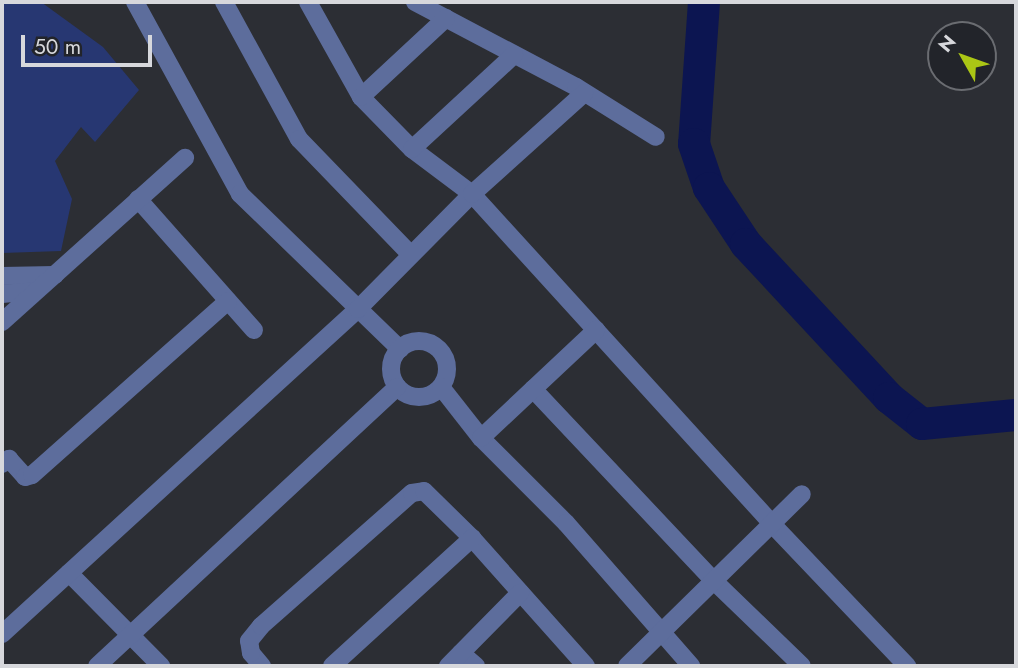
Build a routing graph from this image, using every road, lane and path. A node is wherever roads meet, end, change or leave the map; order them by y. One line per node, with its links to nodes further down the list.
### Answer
1 (135, 2): 20 (street)
2 (225, 2): 14 (street)
3 (308, 2): 8 (street)
4 (415, 2): 5 (street)
5 (446, 18): 6 (street); 8 (street)
6 (514, 55): 7 (street); 10 (street)
7 (584, 93): 9 (street); 12 (street)
8 (361, 97): 10 (street)
9 (656, 137)
10 (412, 149): 12 (street)
11 (185, 158): 13 (street)
12 (472, 194): 14 (street); 24 (street)
13 (138, 199): 15 (street); 19 (street)
14 (410, 254): 20 (street)
15 (55, 275): 16 (street); 17 (street)
16 (2, 276)
17 (35, 292): 18 (street); 21 (street)
18 (2, 294)
19 (228, 301): 23 (street); 30 (street)
20 (358, 309): 25 (street); 34 (street)
21 (9, 310): 22 (street)
22 (2, 322)
23 (254, 330)
24 (596, 330): 28 (street); 32 (street)
25 (400, 349): 26 (street); 27 (street)
26 (397, 387): 27 (street); 39 (street)
27 (442, 387): 29 (street)
28 (533, 389): 29 (street); 35 (street)
29 (481, 438): 38 (street)
30 (2, 464)
31 (802, 494): 32 (street)
32 (772, 524): 35 (street); 51 (street)
33 (472, 538): 36 (street); 43 (street); 44 (street)
34 (69, 573): 37 (street); 39 (street)
35 (714, 581): 38 (street); 50 (street)
36 (520, 593): 40 (street); 47 (street)
37 (2, 634)
38 (660, 634): 48 (street); 49 (street)
39 (131, 636): 41 (street); 42 (street)
40 (461, 653): 45 (street); 46 (street)
41 (97, 666)
42 (161, 666)
43 (262, 666)
44 (332, 666)
45 (448, 666)
46 (476, 666)
47 (586, 666)
48 (626, 666)
49 (691, 666)
50 (802, 666)
51 (907, 666)

